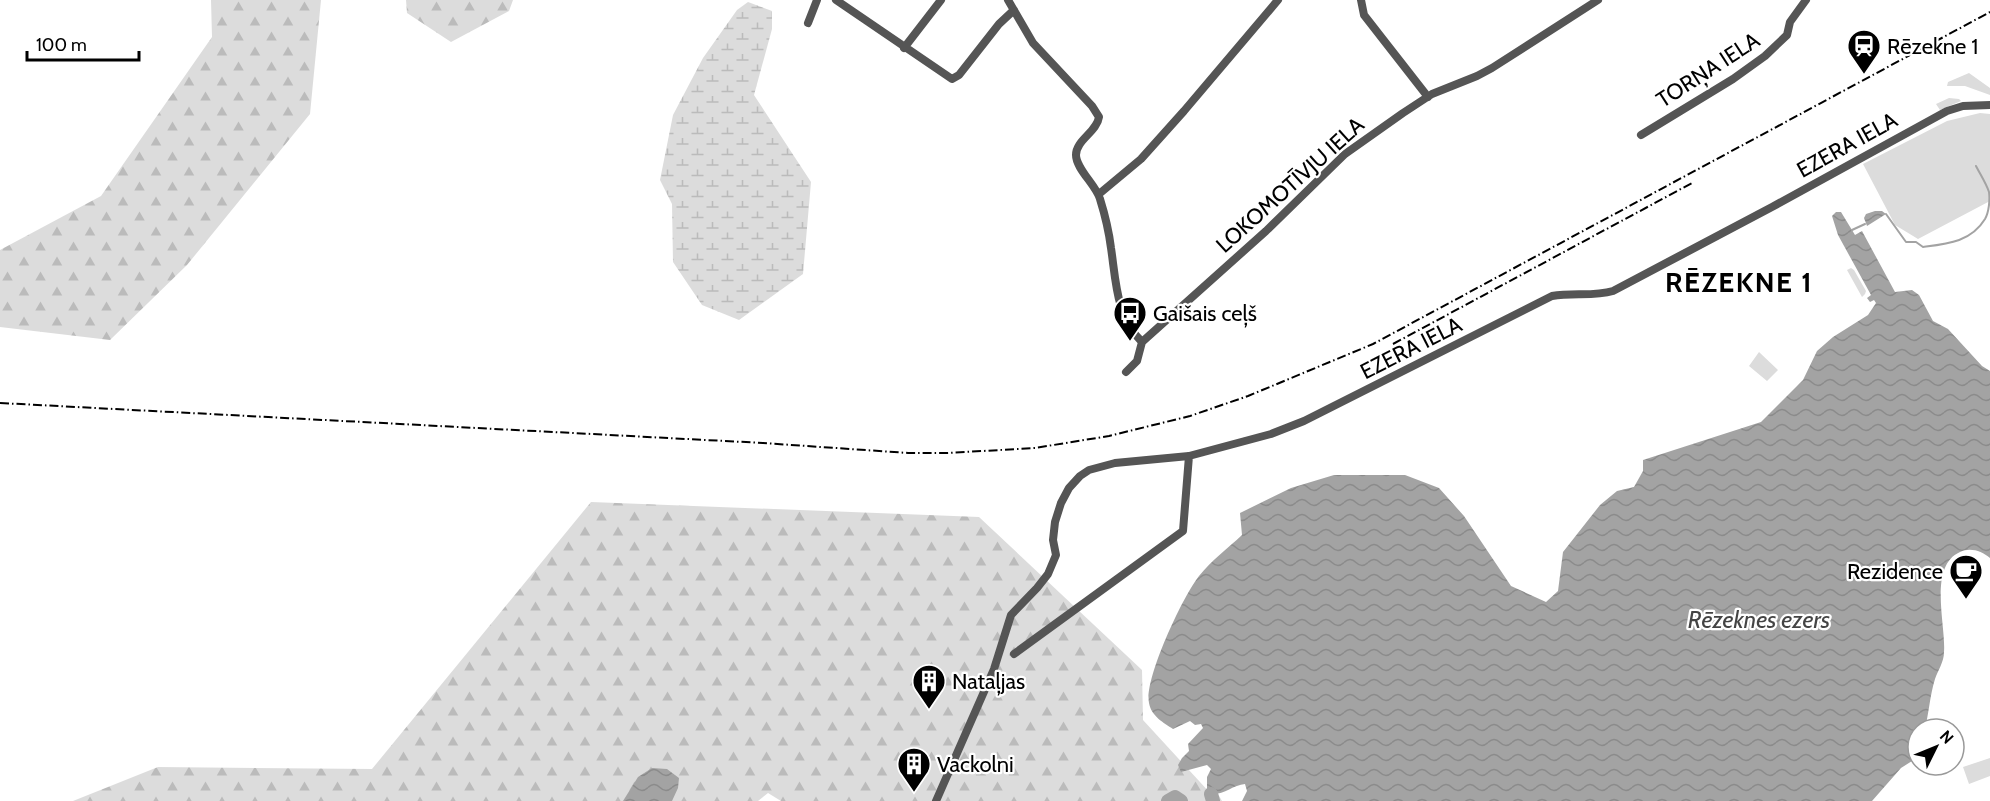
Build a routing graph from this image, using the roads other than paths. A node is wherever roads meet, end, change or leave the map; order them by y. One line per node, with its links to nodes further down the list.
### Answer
1 (817, 0): 10 (street)
2 (836, 0): 11 (street)
3 (941, 0): 11 (street)
4 (1008, 0): 9 (street)
5 (1278, 0): 15 (street)
6 (1361, 0): 12 (street)
7 (1598, 0): 12 (street, LOKOMOTĪVJU IELA)
8 (1806, 0): 14 (street, TORŅA IELA)
9 (1014, 10): 11 (street); 15 (street)
10 (808, 23)
11 (904, 48)
12 (1428, 97): 16 (street, LOKOMOTĪVJU IELA)
13 (1990, 105): 18 (street, EZERA IELA)
14 (1641, 135)
15 (1099, 194): 16 (street)
16 (1142, 342): 17 (street, LOKOMOTĪVJU IELA)
17 (1126, 372)
18 (1189, 456): 19 (street); 20 (street, EZERA IELA)
19 (1014, 654)
20 (936, 801)

